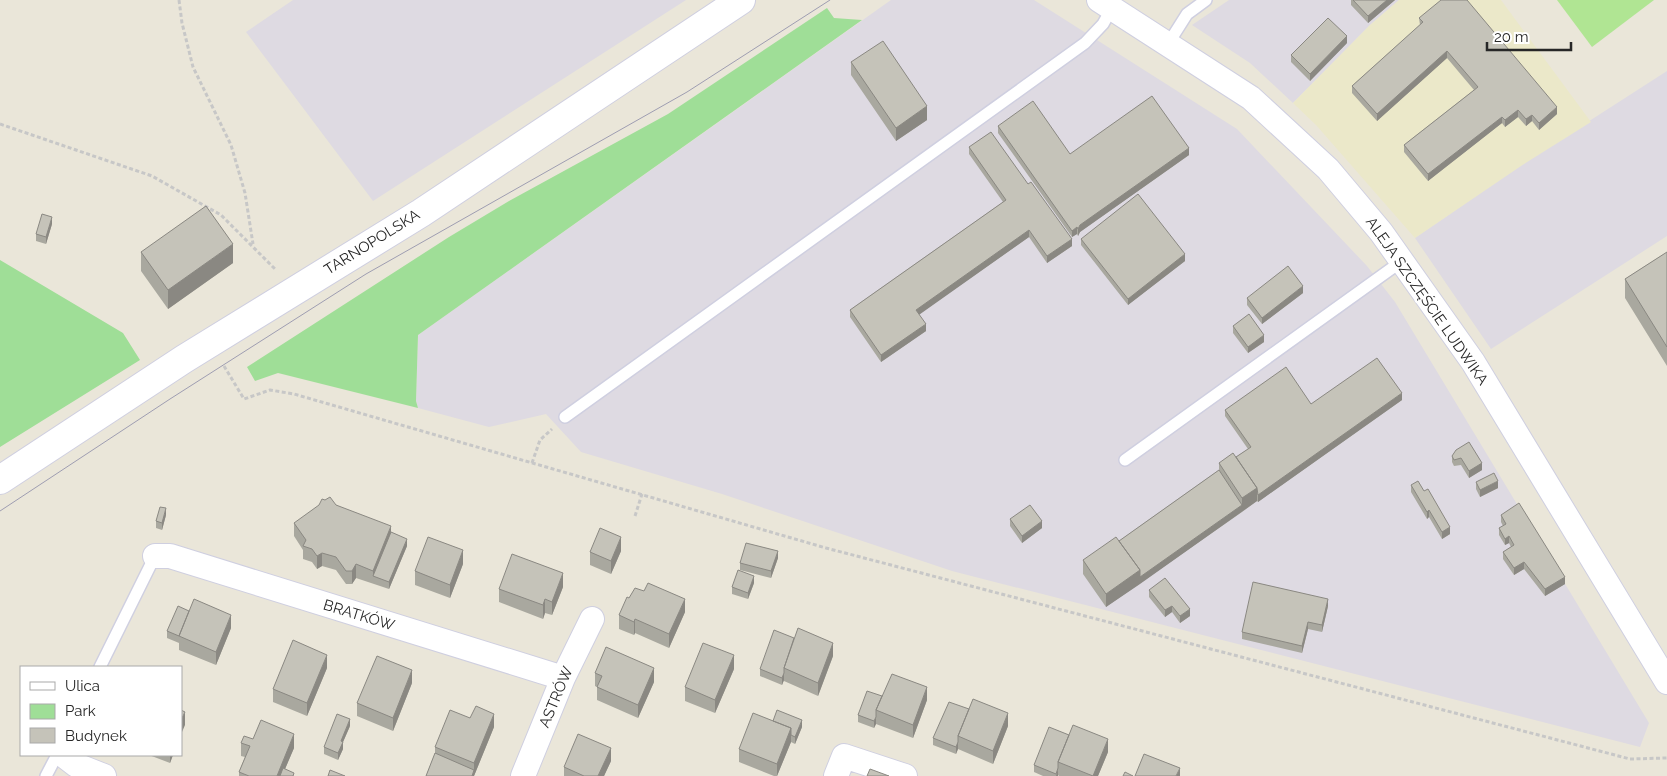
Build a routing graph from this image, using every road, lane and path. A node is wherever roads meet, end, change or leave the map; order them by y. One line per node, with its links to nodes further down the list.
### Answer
1 (179, 0): 7 (path)
2 (741, 0): 9 (main road, TARNOPOLSKA)
3 (1206, 0): 5 (lane)
4 (1106, 4): 5 (street, ALEJA SZCZĘŚCIE LUDWIKA); 11 (lane)
5 (1168, 44): 8 (street, ALEJA SZCZĘŚCIE LUDWIKA)
6 (0, 124): 7 (path)
7 (253, 245): 9 (path)
8 (1402, 261): 12 (lane); 21 (street, ALEJA SZCZĘŚCIE LUDWIKA)
9 (295, 290): 10 (main road, TARNOPOLSKA)
10 (210, 343): 13 (path); 14 (main road, TARNOPOLSKA)
11 (565, 416): 13 (path)
12 (1124, 460)
13 (532, 463): 15 (path)
14 (0, 480)
15 (642, 494): 16 (path); 24 (path)
16 (635, 516)
17 (155, 556): 19 (lane); 20 (street, BRATKÓW)
18 (592, 619): 20 (street, ASTRÓW)
19 (100, 666)
20 (563, 678): 27 (street, ASTRÓW)
21 (1667, 682)
22 (56, 756): 25 (lane)
23 (64, 756): 26 (street)
24 (1667, 758)
25 (46, 776)
26 (104, 776)
27 (523, 776)
28 (836, 776): 29 (street)
29 (906, 776)

